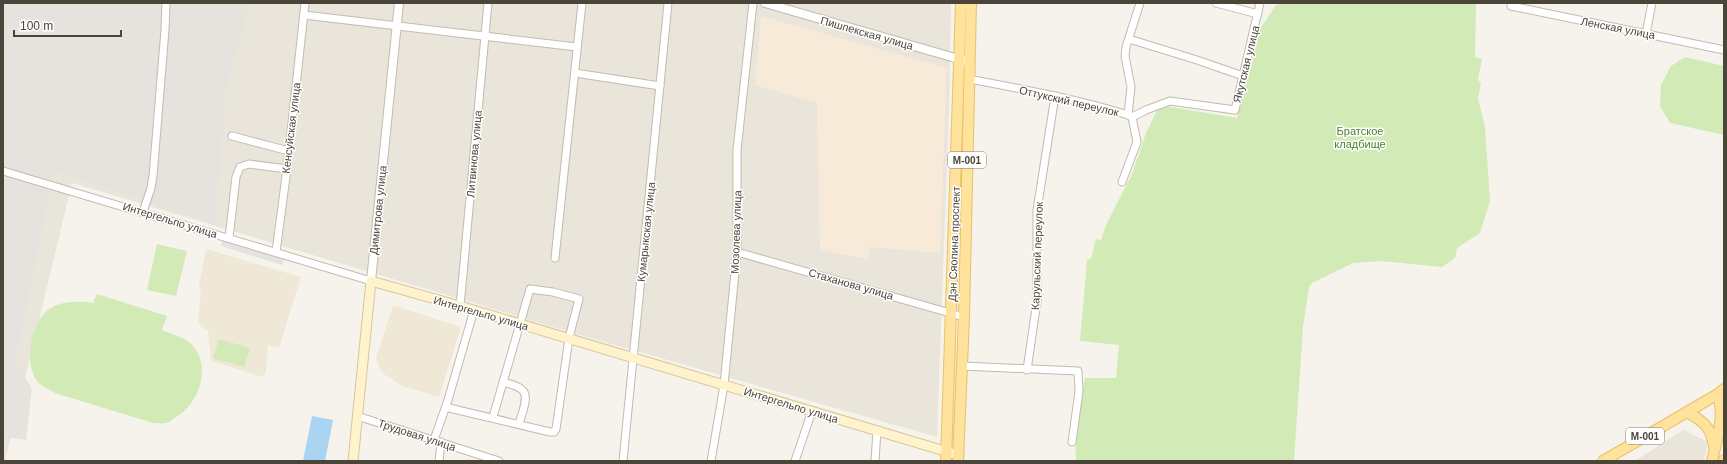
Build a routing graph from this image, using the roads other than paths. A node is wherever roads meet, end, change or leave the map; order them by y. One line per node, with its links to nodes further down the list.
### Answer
1 (166, 3): 36 (street)
2 (305, 3): 17 (street, Кенсуйская улица)
3 (399, 3): 18 (street, Димитрова улица)
4 (488, 3): 20 (street, Литвинова улица)
5 (582, 3): 22 (street)
6 (668, 3): 28 (street, Кумарыкская улица)
7 (753, 3): 39 (street, Мозолева улица)
8 (765, 3): 24 (street, Пишпекская улица)
9 (961, 3): 24 (main road, Дэн Сяопина проспект / M-001)
10 (971, 3): 24 (main road, Дэн Сяопина проспект / M-001)
11 (1140, 3): 21 (street, Оттукский переулок)
12 (1216, 3): 16 (street)
13 (1260, 3): 16 (street, Якутская улица)
14 (1652, 3): 19 (street)
15 (1512, 5): 19 (street, Ленская улица)
16 (1258, 14): 26 (street, Якутская улица)
17 (304, 15): 18 (street); 32 (street, Кенсуйская улица)
18 (396, 26): 20 (street); 41 (street, Димитрова улица)
19 (1646, 34): 23 (street, Ленская улица)
20 (485, 36): 22 (street); 42 (street, Литвинова улица)
21 (1129, 39): 26 (street); 30 (street, Оттукский переулок)
22 (577, 47): 25 (street)
23 (1724, 50)
24 (964, 61): 27 (main road, Дэн Сяопина проспект / M-001); 44 (main road, Дэн Сяопина проспект / M-001)
25 (575, 73): 28 (street); 40 (street)
26 (1243, 76): 30 (street, Якутская улица)
27 (969, 79): 29 (street, Оттукский переулок); 45 (main road, Дэн Сяопина проспект / M-001)
28 (660, 86): 48 (street, Кумарыкская улица)
29 (1055, 96): 30 (street, Оттукский переулок); 50 (street, Карульский переулок)
30 (1130, 116): 35 (street)
31 (232, 136): 32 (street)
32 (289, 151): 33 (street, Кенсуйская улица)
33 (287, 169): 37 (street); 38 (street, Кенсуйская улица)
34 (3, 170): 36 (street, Интергельпо улица)
35 (1122, 182)
36 (143, 212): 37 (street, Интергельпо улица)
37 (229, 238): 38 (street, Интергельпо улица)
38 (276, 252): 41 (street, Интергельпо улица)
39 (737, 252): 44 (street, Стаханова улица); 52 (street, Мозолева улица)
40 (554, 258)
41 (371, 281): 42 (main road, Интергельпо улица); 57 (main road, Димитрова улица)
42 (460, 306): 43 (main road, Интергельпо улица)
43 (474, 310): 46 (main road, Интергельпо улица); 61 (street)
44 (952, 313): 45 (street, Стаханова улица); 63 (main road, Дэн Сяопина проспект / M-001)
45 (964, 317): 49 (main road, Дэн Сяопина проспект / M-001)
46 (520, 324): 47 (main road, Интергельпо улица); 47 (street); 51 (street)
47 (569, 338): 48 (main road, Интергельпо улица); 59 (street)
48 (633, 358): 52 (main road, Интергельпо улица); 69 (street, Кумарыкская улица)
49 (962, 366): 50 (street); 65 (main road, Дэн Сяопина проспект / M-001)
50 (1027, 370): 62 (street)
51 (503, 382): 58 (street); 59 (street)
52 (724, 385): 55 (main road, Интергельпо улица); 70 (street, Мозолева улица)
53 (1722, 392): 56 (main road, М-001); 64 (main road, М-001)
54 (449, 408): 58 (street)
55 (812, 411): 60 (main road, Интергельпо улица); 71 (street)
56 (1687, 412): 64 (main road); 73 (main road, М-001)
57 (357, 416): 61 (street, Трудовая улица); 66 (main road, Димитрова улица)
58 (492, 417): 59 (street)
59 (519, 424)
60 (877, 430): 63 (main road, Интергельпо улица); 72 (street)
61 (437, 441): 67 (street); 68 (street, Трудовая улица)
62 (1072, 442)
63 (946, 456): 65 (main road, Интергельпо улица)
64 (1713, 456)
65 (958, 458)
66 (353, 461)
67 (439, 461)
68 (499, 461)
69 (623, 461)
70 (711, 461)
71 (794, 461)
72 (875, 461)
73 (1603, 461)

